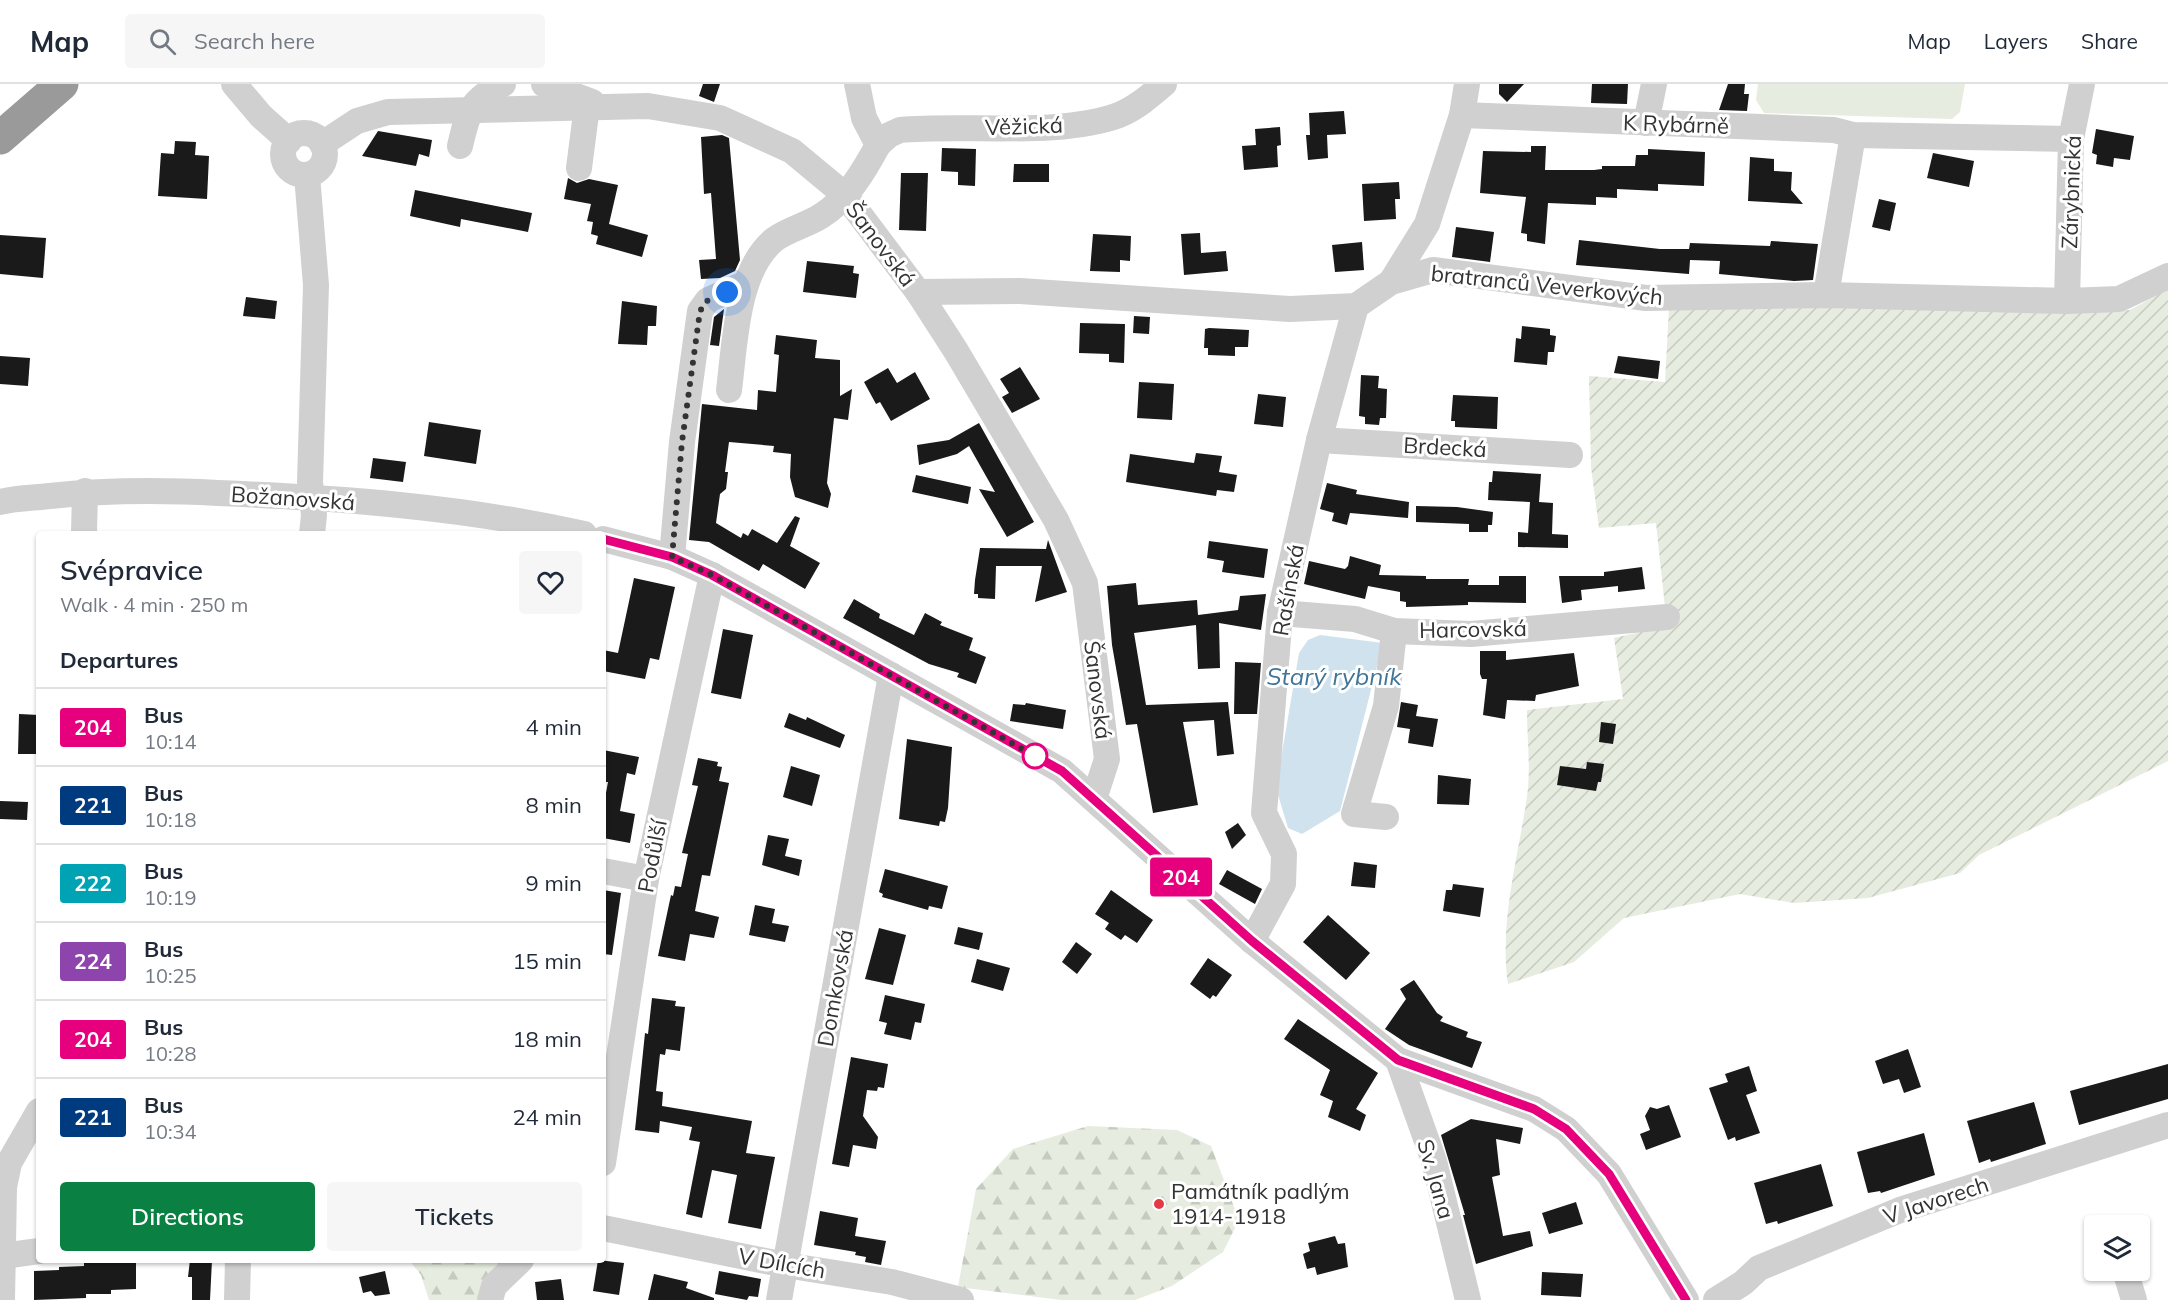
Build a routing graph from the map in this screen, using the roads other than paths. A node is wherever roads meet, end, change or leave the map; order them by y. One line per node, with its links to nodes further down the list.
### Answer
1 (62, 84): 15 (highway)
2 (234, 84): 17 (street)
3 (503, 84): 11 (street)
4 (544, 84): 10 (street)
5 (856, 84): 19 (street)
6 (1164, 84): 19 (street, Věžická)
7 (1467, 84): 12 (street)
8 (1654, 84): 13 (street)
9 (2082, 84): 16 (street, Zárybnická)
10 (594, 106): 11 (street, Šanovská); 21 (street); 23 (street, Šanovská)
11 (468, 110): 18 (street, Šanovská); 20 (street)
12 (1462, 115): 13 (street, K Rybárně); 25 (street)
13 (1646, 123): 14 (street, K Rybárně)
14 (1853, 135): 16 (street, K Rybárně); 28 (street)
15 (0, 138)
16 (2071, 139): 29 (street, Zárybnická)
17 (289, 141): 18 (street); 22 (street)
18 (322, 144): 22 (street)
19 (878, 145): 23 (street)
20 (460, 146)
21 (579, 168)
22 (307, 175): 35 (street)
23 (845, 195): 26 (street); 27 (street, Šanovská)
24 (2168, 276): 29 (street, bratranců Veverkových)
25 (1391, 282): 28 (street, bratranců Veverkových); 30 (street, bratranců Veverkových)
26 (746, 283): 31 (street); 41 (street)
27 (918, 292): 30 (street); 47 (street, Šanovská)
28 (1826, 295): 29 (street, bratranců Veverkových)
29 (2067, 301)
30 (1356, 306): 32 (street, Rašínská)
31 (729, 390)
32 (1319, 440): 33 (street, Brdecká); 43 (street, Rašínská)
33 (1570, 455)
34 (85, 492): 35 (street, Božanovská); 36 (street, Božanovská); 37 (street)
35 (312, 498): 38 (street); 39 (street, Božanovská)
36 (0, 502)
37 (84, 531)
38 (312, 531)
39 (571, 531)
40 (606, 540): 41 (street)
41 (672, 557): 42 (street)
42 (712, 575): 46 (street); 50 (street, Podůlší)
43 (1280, 613): 45 (street, Harcovská); 51 (street, Rašínská)
44 (1666, 616): 45 (street, Harcovská)
45 (1394, 631): 48 (street)
46 (891, 675): 47 (street); 61 (street, Domkovská)
47 (1094, 799): 51 (street)
48 (1386, 817)
49 (606, 872): 50 (street)
50 (646, 879): 55 (street, Podůlší)
51 (1252, 941): 52 (street)
52 (1398, 1060): 68 (street, Sv. Jana); 69 (street)
53 (36, 1116): 58 (street)
54 (2168, 1125): 70 (street, V Javorech)
55 (606, 1134)
56 (606, 1228): 61 (street, V Dílcích)
57 (36, 1251): 58 (street)
58 (3, 1256): 63 (street)
59 (238, 1263): 64 (street)
60 (518, 1263): 65 (street)
61 (785, 1265): 66 (street, Domkovská); 67 (street, V Dílcích)
62 (2128, 1281): 71 (street)
63 (2, 1300)
64 (237, 1300)
65 (490, 1300)
66 (779, 1300)
67 (961, 1300)
68 (1468, 1300)
69 (1686, 1300)
70 (1716, 1300)
71 (2134, 1300)

